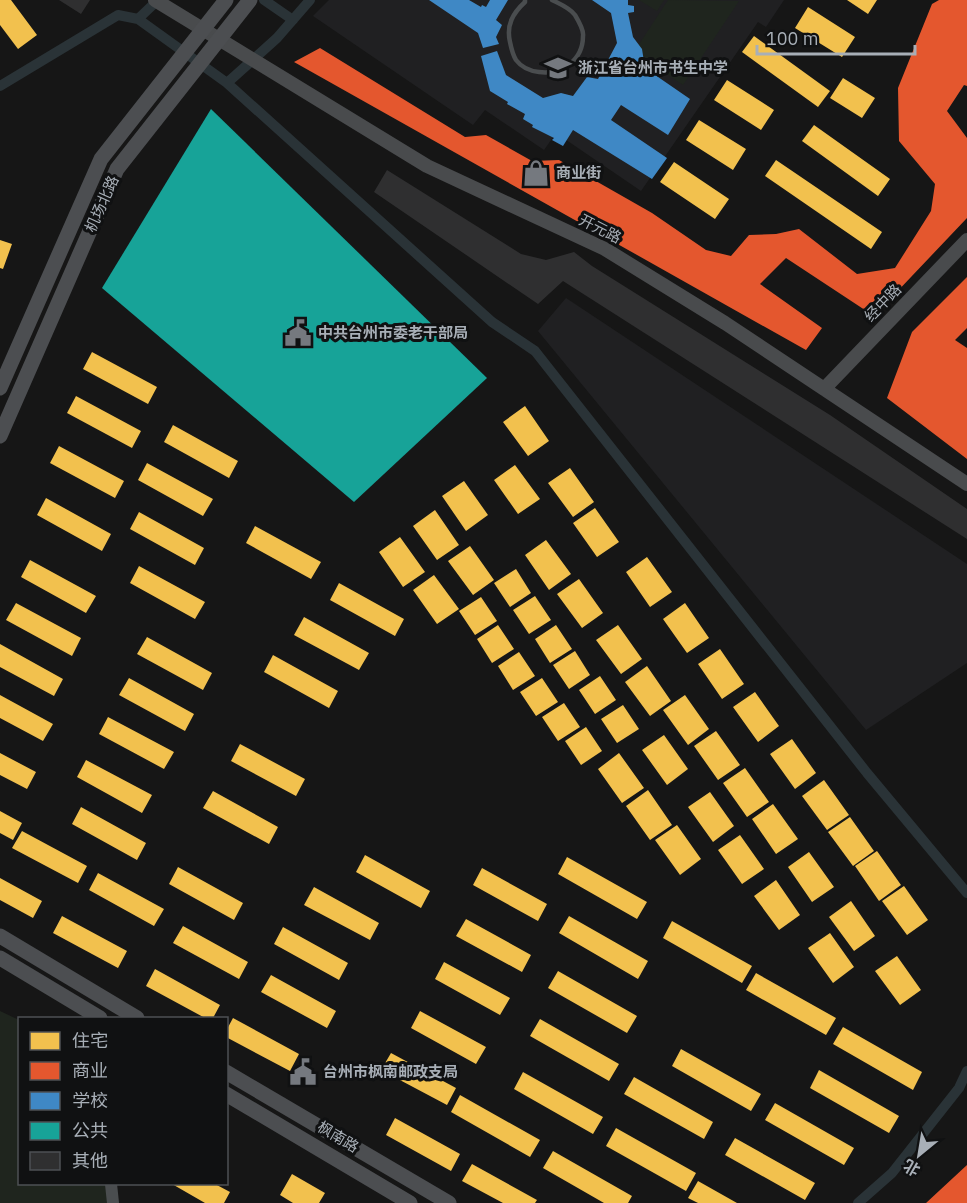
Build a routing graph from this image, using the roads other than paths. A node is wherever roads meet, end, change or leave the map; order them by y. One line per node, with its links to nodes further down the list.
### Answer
1 (155, 0): 6 (main road, 开元路)
2 (226, 0): 6 (main road, 机场北路)
3 (250, 0): 7 (main road, 机场北路)
4 (525, 0): 5 (lane)
5 (552, 0)
6 (202, 29): 7 (main road, 开元路); 9 (main road, 机场北路)
7 (219, 39): 10 (main road, 开元路); 11 (main road, 机场北路)
8 (967, 240): 10 (main road, 经中路)
9 (0, 388)
10 (824, 389): 12 (main road, 开元路)
11 (0, 436)
12 (967, 484)
13 (0, 936): 16 (main road)
14 (0, 958): 15 (main road)
15 (98, 1017)
16 (135, 1017)
17 (228, 1073): 22 (main road, 枫南路)
18 (228, 1095): 21 (main road, 枫南路)
19 (111, 1185): 20 (street)
20 (113, 1203)
21 (410, 1203)
22 (448, 1203)

